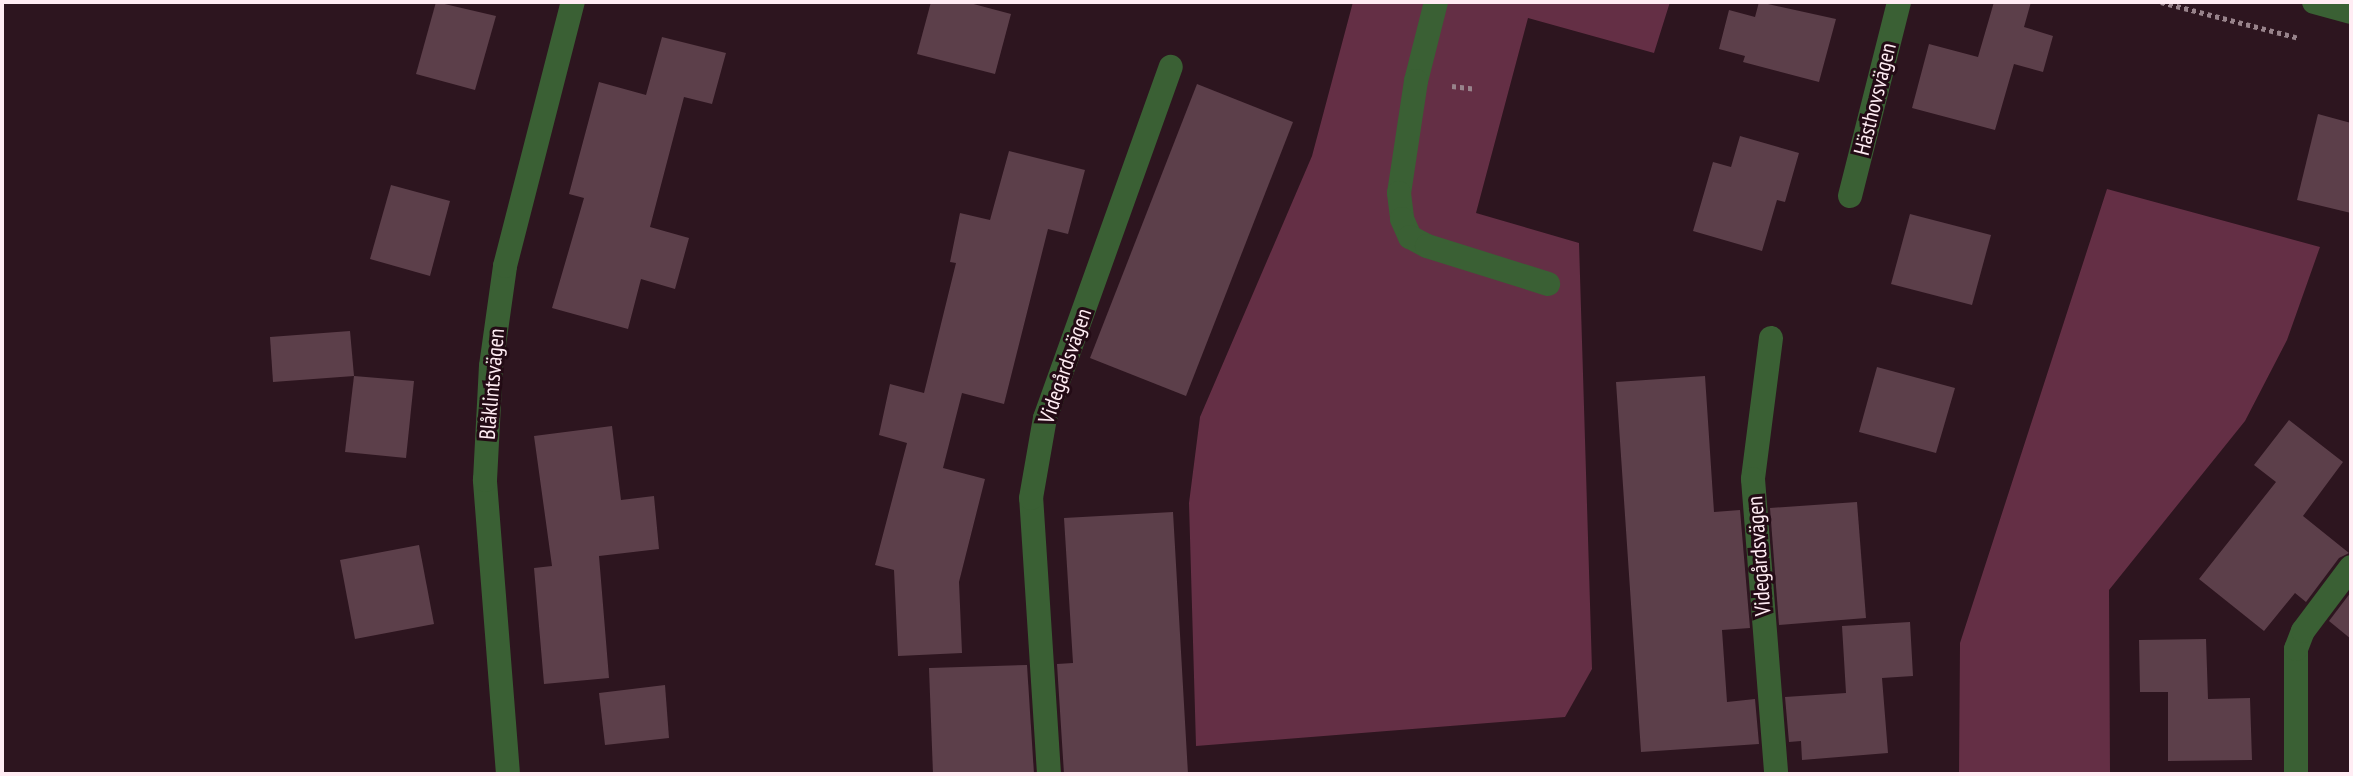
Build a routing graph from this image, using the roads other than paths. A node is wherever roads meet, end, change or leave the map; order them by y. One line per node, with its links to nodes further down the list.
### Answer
1 (573, 2): 11 (street, Blåklintsvägen)
2 (1436, 2): 8 (street)
3 (1899, 2): 7 (street, Hästhovsvägen)
4 (2314, 2): 5 (street)
5 (2351, 12)
6 (1171, 67): 12 (street, Videgårdsvägen)
7 (1850, 196)
8 (1548, 284)
9 (1771, 338): 13 (street, Videgårdsvägen)
10 (2351, 567): 14 (street)
11 (508, 774)
12 (1049, 774)
13 (1776, 774)
14 (2296, 774)

